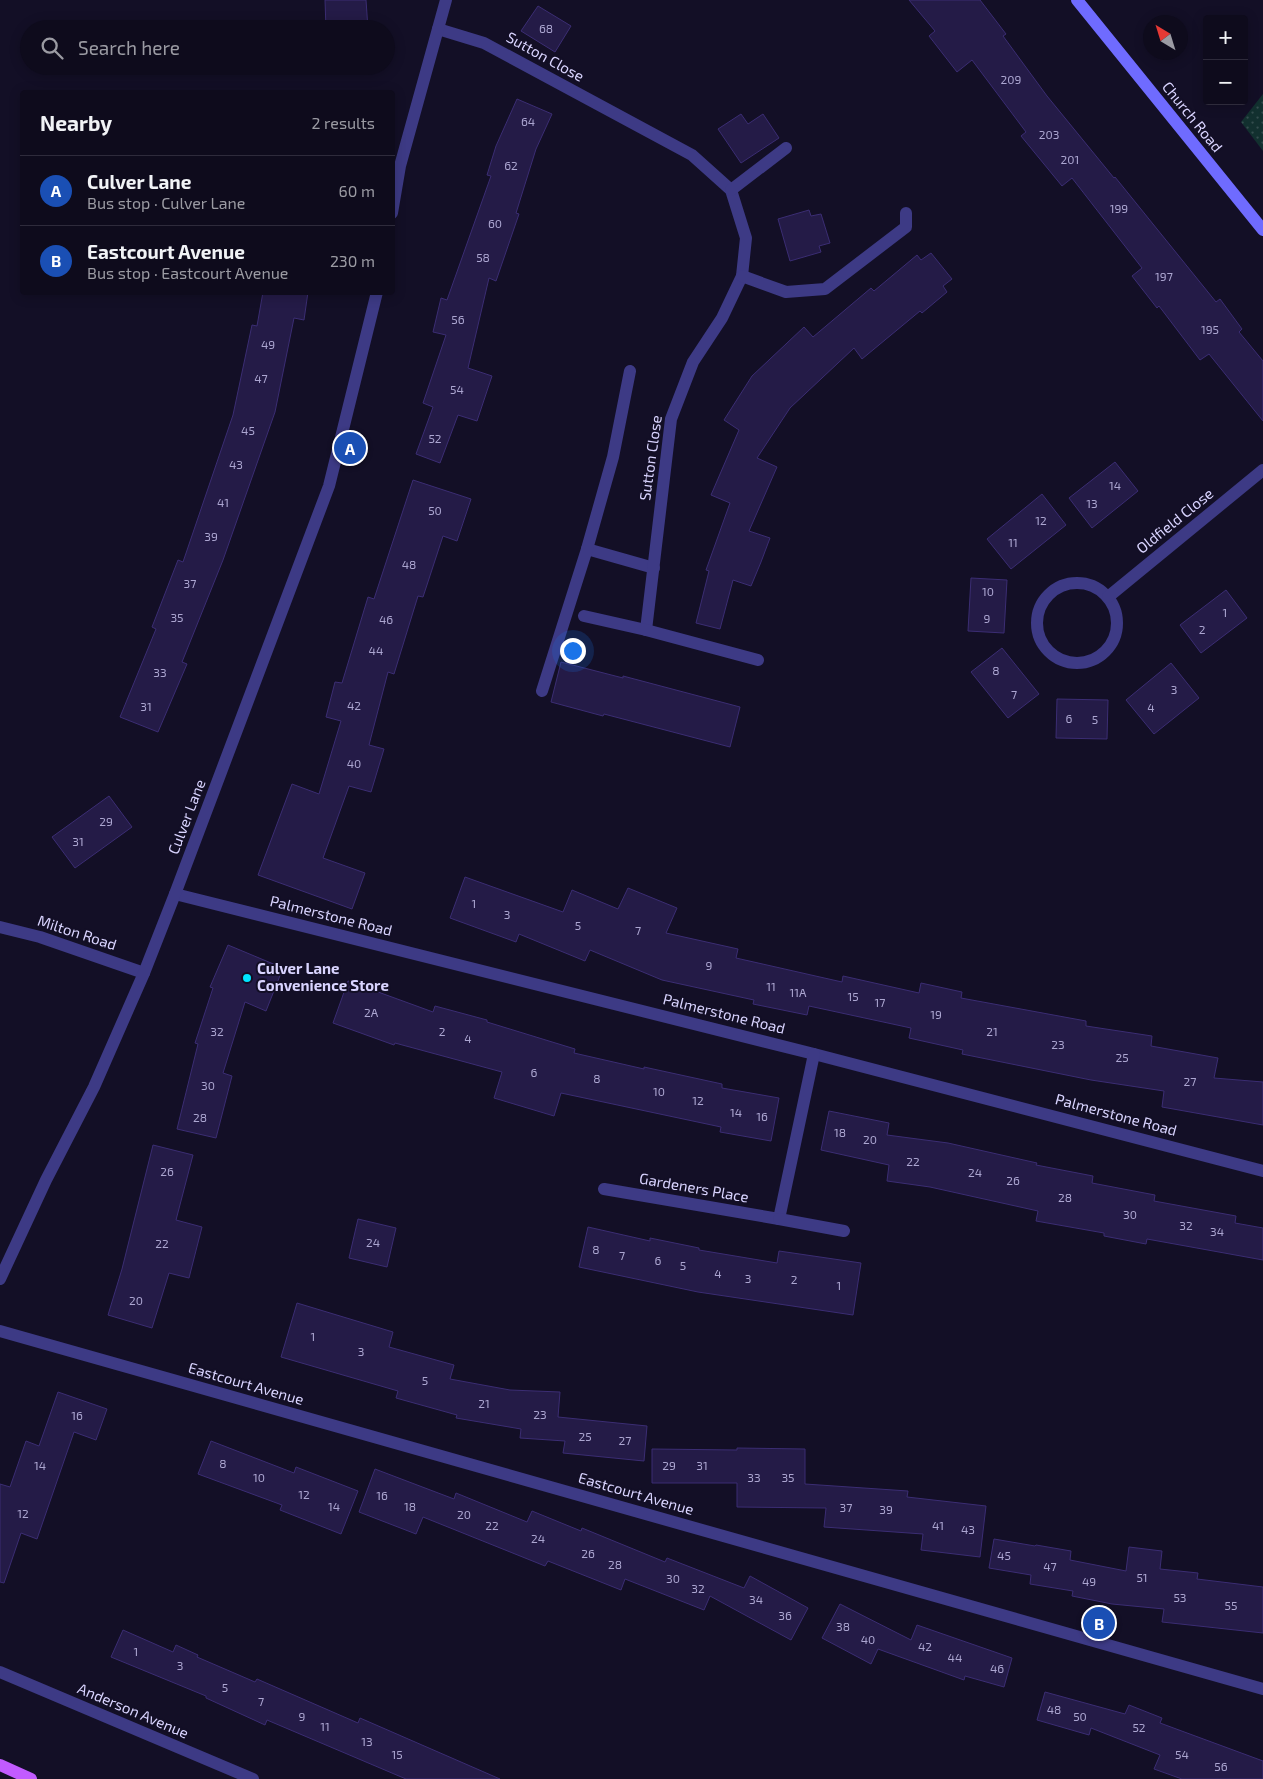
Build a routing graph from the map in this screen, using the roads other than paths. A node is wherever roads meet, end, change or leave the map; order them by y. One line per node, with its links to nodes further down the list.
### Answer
1 (446, 0): 3 (street)
2 (1077, 0): 8 (main road, Church Road)
3 (438, 29): 5 (street, Sutton Close); 6 (street)
4 (786, 148): 5 (street)
5 (731, 190): 9 (street, Sutton Close)
6 (395, 195)
7 (906, 213): 9 (street)
8 (1263, 230)
9 (742, 276): 14 (street, Sutton Close)
10 (376, 295): 20 (street, Culver Lane)
11 (630, 371): 13 (street)
12 (1263, 470): 15 (street, Oldfield Close)
13 (587, 549): 14 (street); 19 (street)
14 (654, 568): 17 (street, Sutton Close)
15 (1108, 597): 15 (street)
16 (584, 616): 17 (street)
17 (646, 630): 18 (street)
18 (758, 660)
19 (542, 691)
20 (175, 894): 22 (street, Culver Lane); 23 (street, Palmerstone Road)
21 (0, 927): 22 (street, Milton Road)
22 (144, 973): 28 (street, Culver Lane)
23 (814, 1054): 24 (street, Palmerstone Road); 26 (street)
24 (1263, 1171)
25 (604, 1189): 26 (street, Gardeners Place)
26 (779, 1219): 27 (street, Gardeners Place)
27 (844, 1231)
28 (0, 1279)
29 (0, 1330): 31 (street, Eastcourt Avenue)
30 (0, 1672): 34 (street, Anderson Avenue)
31 (1263, 1689)
32 (0, 1765): 33 (main road)
33 (32, 1779)
34 (253, 1779)

